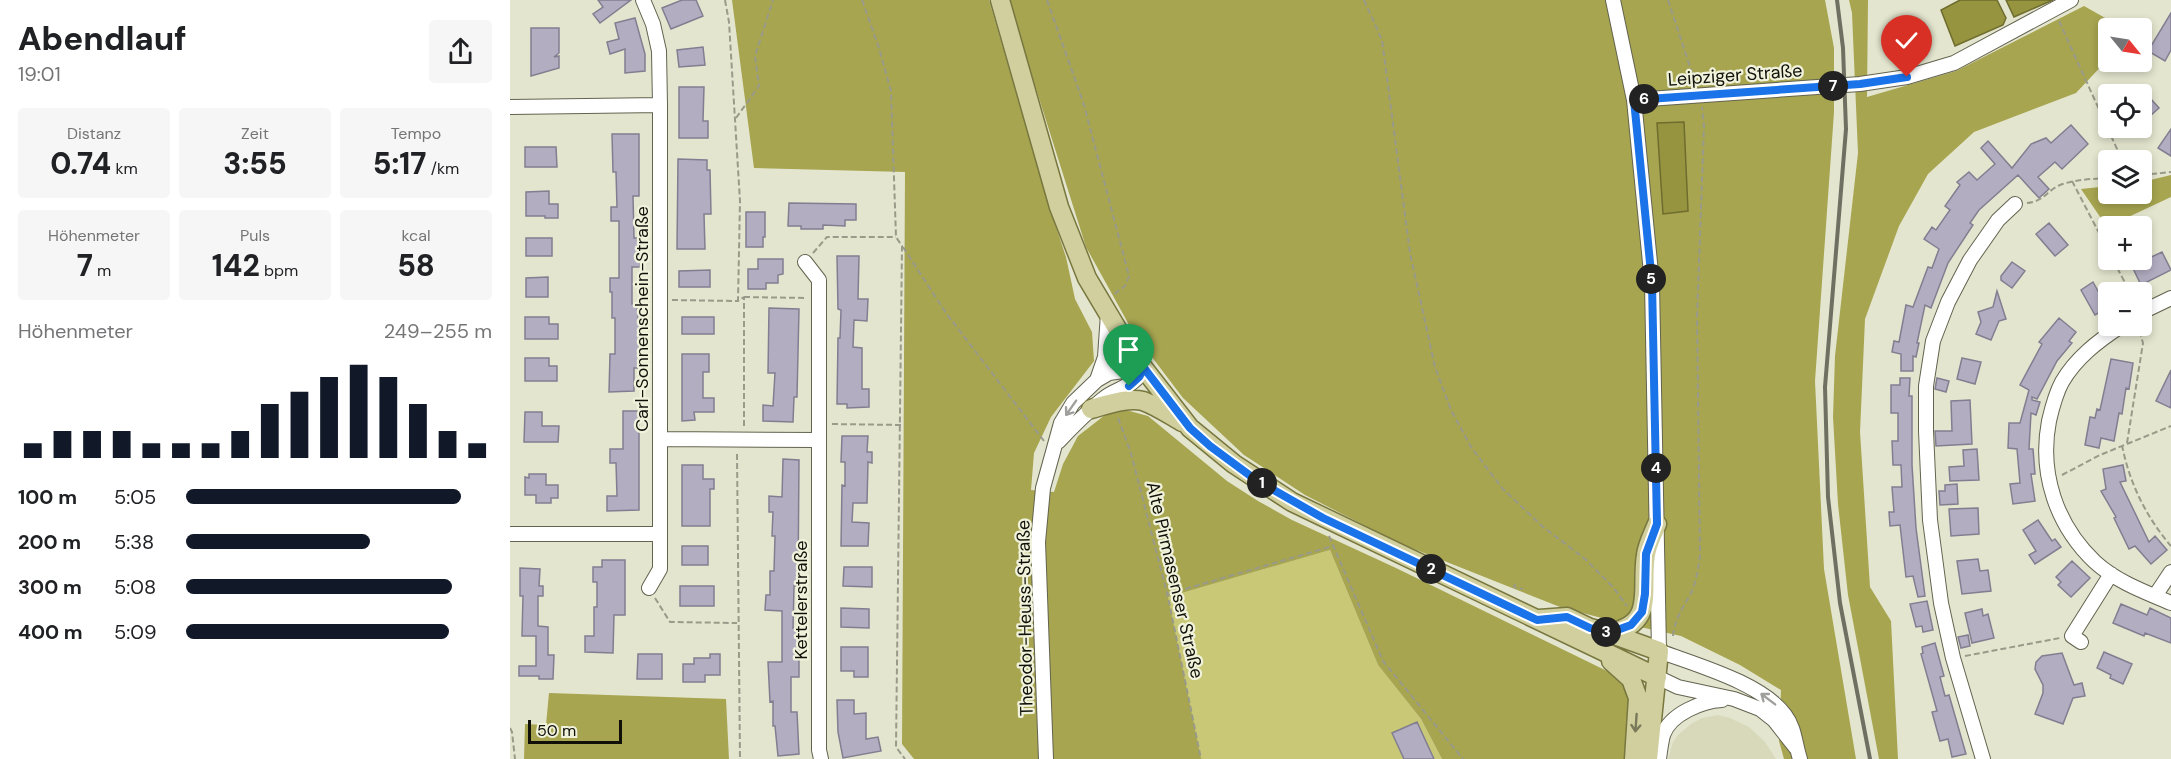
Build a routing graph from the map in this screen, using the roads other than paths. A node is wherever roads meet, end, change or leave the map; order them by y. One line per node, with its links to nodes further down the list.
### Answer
1 (643, 0): 6 (street, Carl-Sonnenschein-Straße)
2 (1000, 0): 12 (main road)
3 (1613, 0): 5 (street)
4 (2072, 0): 5 (street, Leipziger Straße)
5 (1634, 100): 21 (street)
6 (660, 105): 7 (street); 18 (street, Carl-Sonnenschein-Straße)
7 (510, 106)
8 (2015, 204): 42 (street)
9 (805, 262): 19 (street, Kettelerstraße)
10 (2171, 298): 11 (street)
11 (2152, 307)
12 (1104, 309): 14 (main road); 15 (street)
13 (2106, 336): 25 (street)
14 (1144, 368): 15 (street, Theodor-Heuss-Straße); 16 (street, Theodor-Heuss-Straße); 17 (main road)
15 (1097, 380): 20 (street, Theodor-Heuss-Straße, one-way to 20)
16 (1091, 409): 17 (main road); 20 (street, Theodor-Heuss-Straße)
17 (1190, 428): 29 (main road)
18 (660, 439): 19 (street); 23 (street, Carl-Sonnenschein-Straße)
19 (819, 440): 37 (street, Kettelerstraße)
20 (1051, 443): 38 (street, Theodor-Heuss-Straße)
21 (1657, 524): 30 (main road); 33 (street)
22 (510, 534): 23 (street)
23 (660, 534): 26 (street, Carl-Sonnenschein-Straße)
24 (2171, 572): 27 (street)
25 (2111, 574): 27 (street); 31 (street)
26 (649, 588)
27 (2155, 596): 28 (street)
28 (2171, 603)
29 (1537, 620): 30 (main road); 32 (main road)
30 (1609, 633): 33 (main road)
31 (2077, 639)
32 (1596, 648): 34 (main road); 39 (main road, one-way to 39)
33 (1659, 651): 34 (main road); 36 (street, one-way to 33)
34 (1657, 677): 35 (street); 40 (main road)
35 (1734, 699): 36 (street); 41 (street)
36 (1798, 753)
37 (821, 759)
38 (1046, 759)
39 (1634, 759)
40 (1648, 759)
41 (1659, 759)
42 (1983, 759)

